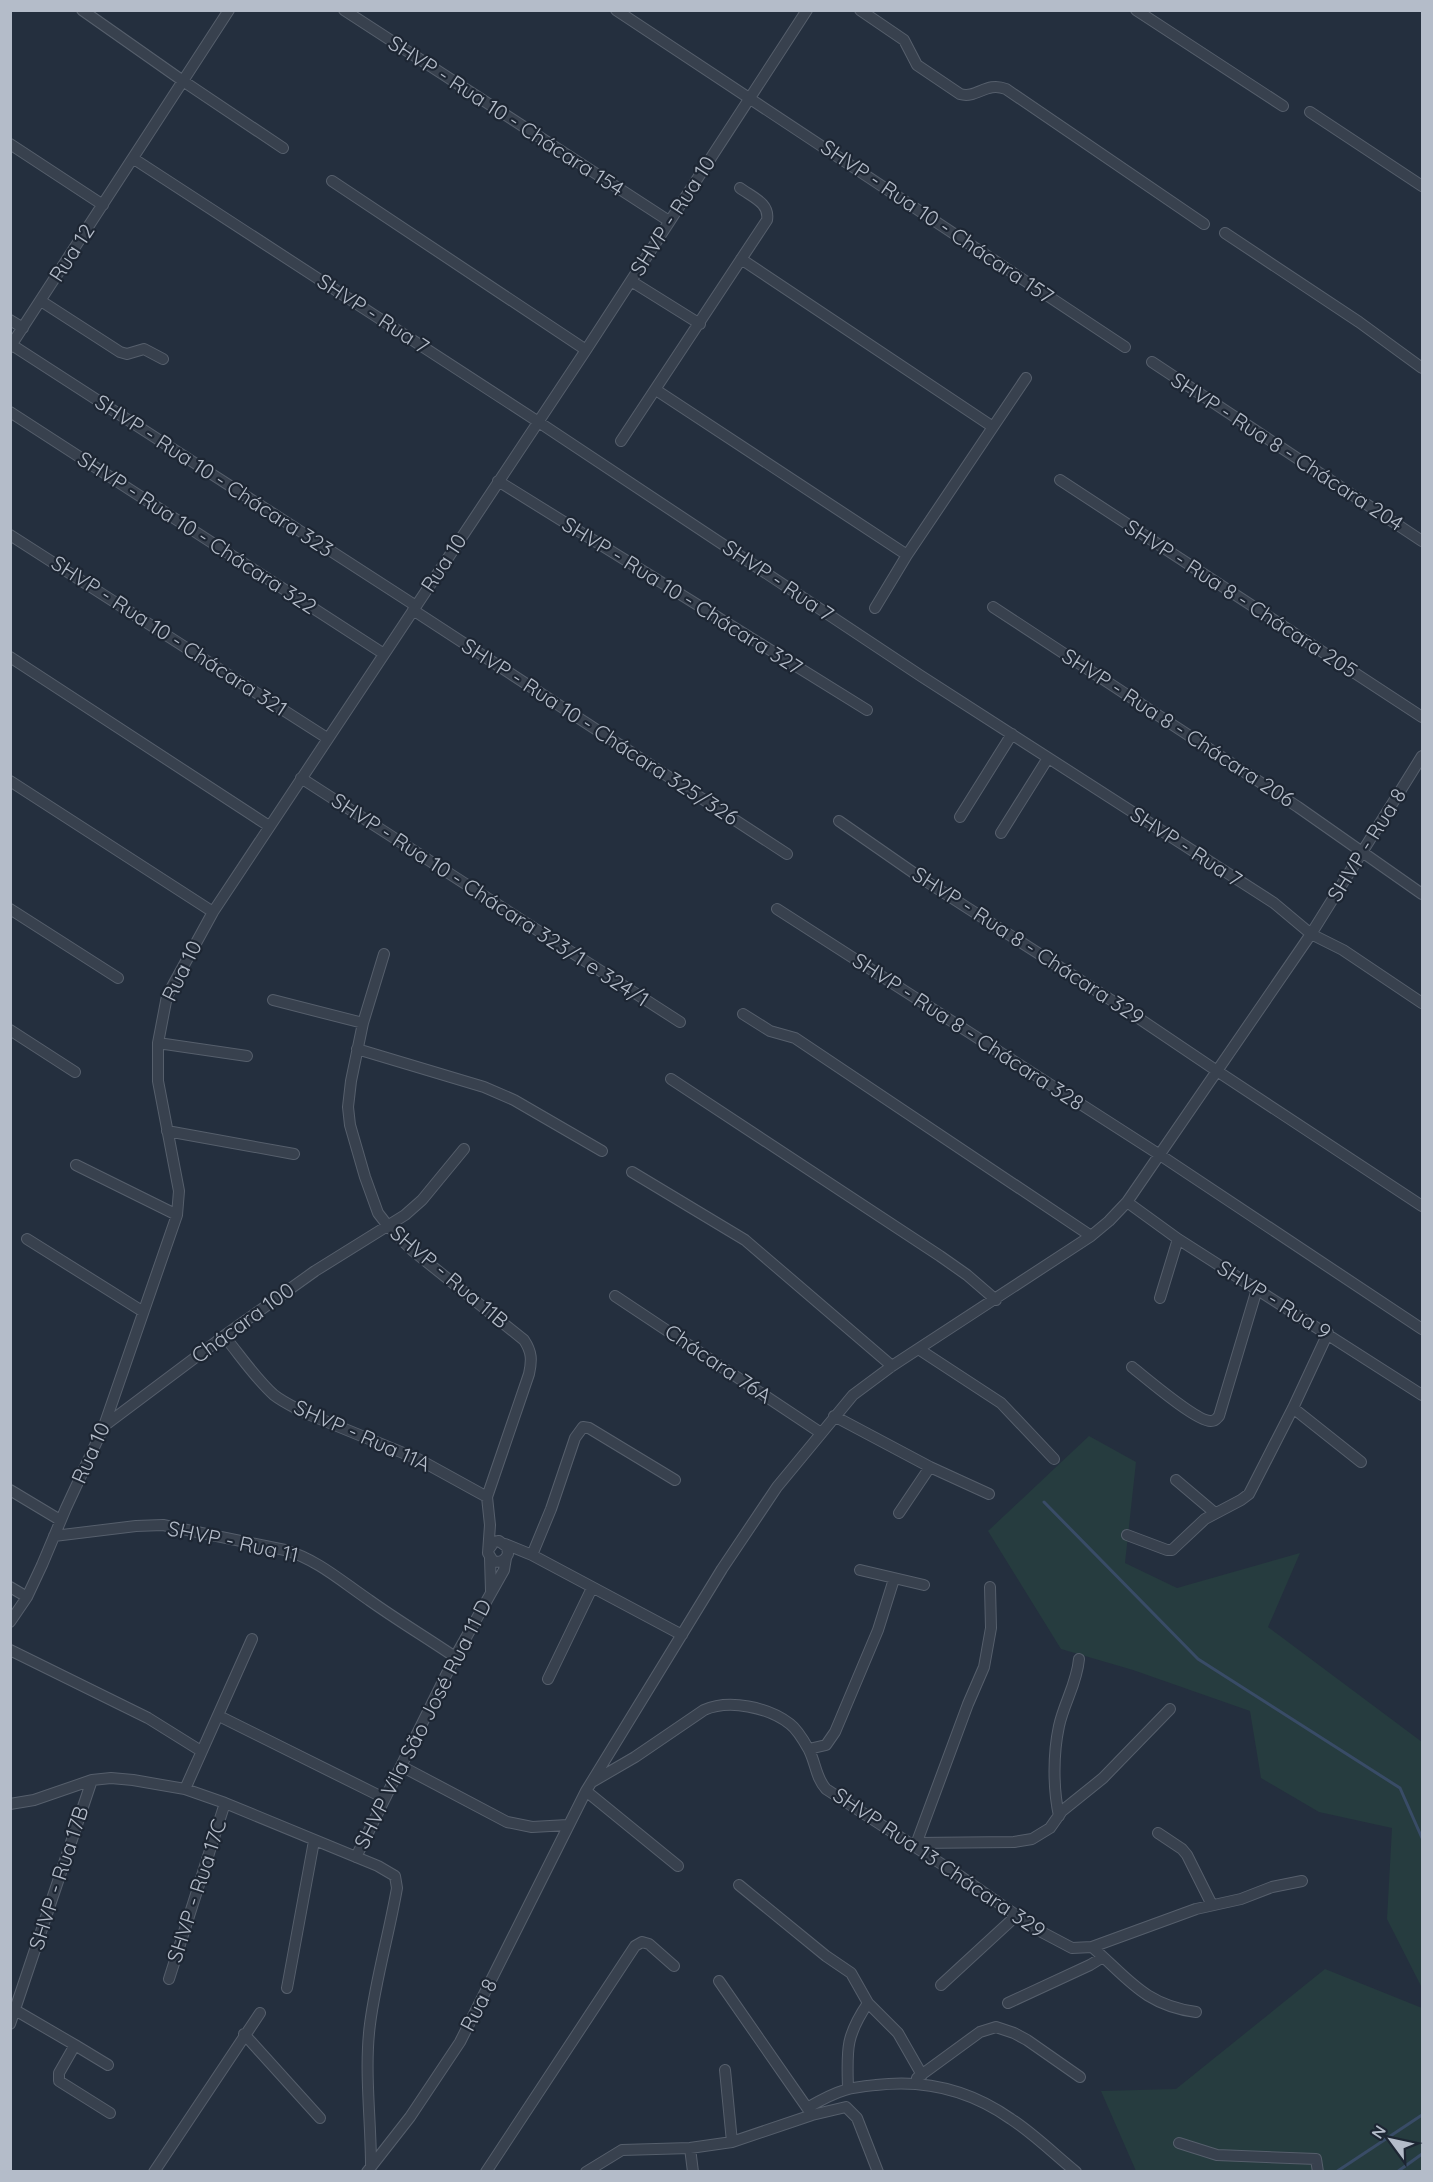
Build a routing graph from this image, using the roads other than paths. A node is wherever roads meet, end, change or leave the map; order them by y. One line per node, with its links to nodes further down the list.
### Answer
1 (82, 10): 8 (street)
2 (230, 10): 8 (street, Rua 12)
3 (344, 10): 19 (street, SHVP - Rua 10 - Chácara 154)
4 (616, 10): 9 (street, SHVP - Rua 10 - Chácara 157)
5 (807, 10): 9 (street, SHVP - Rua 10)
6 (860, 10): 20 (street)
7 (1136, 10): 10 (street)
8 (183, 81): 13 (street); 14 (street, Rua 12)
9 (749, 98): 19 (street, SHVP - Rua 10); 29 (street, SHVP - Rua 10 - Chácara 157)
10 (1283, 106)
11 (1310, 112): 16 (street)
12 (10, 144): 18 (street)
13 (283, 148)
14 (134, 159): 18 (street, Rua 12); 37 (street, SHVP - Rua 7)
15 (332, 181): 30 (street)
16 (1422, 186)
17 (740, 188): 22 (street)
18 (103, 205): 24 (street, Rua 12)
19 (669, 221): 23 (street, SHVP - Rua 10)
20 (1204, 224)
21 (1225, 233): 33 (street)
22 (741, 259): 26 (street); 38 (street)
23 (631, 281): 26 (street); 30 (street, SHVP - Rua 10)
24 (41, 301): 27 (street, Rua 12); 31 (street)
25 (10, 320): 27 (street)
26 (699, 324): 35 (street)
27 (23, 328): 28 (street, Rua 12)
28 (11, 346): 46 (street, SHVP - Rua 10 - Chácara 323)
29 (1125, 346)
30 (586, 350): 37 (street, SHVP - Rua 10)
31 (163, 359)
32 (1152, 362): 43 (street, SHVP - Rua 8 - Chácara 204)
33 (1422, 368)
34 (1026, 378): 38 (street)
35 (656, 390): 39 (street); 44 (street)
36 (10, 412): 48 (street, SHVP - Rua 10 - Chácara 322)
37 (537, 421): 41 (street, Rua 10); 52 (street, SHVP - Rua 7)
38 (993, 427): 44 (street)
39 (621, 441)
40 (1060, 480): 51 (street, SHVP - Rua 8 - Chácara 205)
41 (498, 481): 46 (street, Rua 10); 50 (street, SHVP - Rua 10 - Chácara 327)
42 (10, 535): 53 (street, SHVP - Rua 10 - Chácara 321)
43 (1422, 541)
44 (907, 555): 47 (street)
45 (993, 607): 62 (street, SHVP - Rua 8 - Chácara 206)
46 (414, 608): 48 (street, Rua 10); 63 (street, SHVP - Rua 10 - Chácara 325/326)
47 (875, 608)
48 (384, 654): 53 (street, Rua 10)
49 (10, 657): 60 (street)
50 (867, 710)
51 (1422, 717)
52 (1012, 734): 55 (street, SHVP - Rua 7); 58 (street)
53 (327, 738): 56 (street, Rua 10)
54 (1422, 756): 62 (street, SHVP - Rua 8)
55 (1048, 758): 61 (street); 68 (street, SHVP - Rua 7)
56 (301, 778): 60 (street, Rua 10); 74 (street, SHVP - Rua 10 - Chácara 323/1 e 324/1)
57 (10, 781): 67 (street)
58 (960, 818)
59 (838, 821): 80 (street, SHVP - Rua 8 - Chácara 329)
60 (269, 826): 67 (street, Rua 10)
61 (1001, 833)
62 (1362, 850): 64 (street, SHVP - Rua 8 - Chácara 206); 68 (street, SHVP - Rua 8)
63 (787, 854)
64 (1422, 894)
65 (10, 909): 70 (street)
66 (777, 909): 87 (street, SHVP - Rua 8 - Chácara 328)
67 (213, 912): 77 (street, Rua 10)
68 (1311, 934): 72 (street, SHVP - Rua 7); 80 (street, SHVP - Rua 8)
69 (384, 954): 75 (street, SHVP - Rua 11B)
70 (118, 978)
71 (273, 1000): 75 (street)
72 (1422, 1003)
73 (743, 1014): 94 (street)
74 (680, 1022)
75 (363, 1023): 78 (street, SHVP - Rua 11B)
76 (10, 1030): 81 (street)
77 (158, 1042): 79 (street); 83 (street, Rua 10)
78 (357, 1049): 85 (street); 93 (street, SHVP - Rua 11B)
79 (247, 1056)
80 (1217, 1071): 87 (street, SHVP - Rua 8); 91 (street, SHVP - Rua 8 - Chácara 329)
81 (75, 1072)
82 (671, 1079): 100 (street)
83 (167, 1131): 86 (street); 92 (street, Rua 10)
84 (464, 1149): 93 (street, Chácara 100)
85 (602, 1151)
86 (294, 1154)
87 (1160, 1155): 90 (street, SHVP - Rua 8); 102 (street, SHVP - Rua 8 - Chácara 328)
88 (76, 1165): 92 (street)
89 (632, 1172): 106 (street)
90 (1127, 1202): 94 (street, SHVP - Rua 8); 96 (street, SHVP - Rua 9)
91 (1422, 1206)
92 (177, 1215): 101 (street, Rua 10)
93 (388, 1226): 104 (street, Chácara 100); 120 (street, SHVP - Rua 11B)
94 (1092, 1236): 100 (street, SHVP - Rua 8)
95 (27, 1239): 101 (street)
96 (1178, 1239): 97 (street, SHVP - Rua 9); 99 (street)
97 (1257, 1289): 103 (street, SHVP - Rua 9); 107 (street)
98 (615, 1296): 112 (street, Chácara 76A)
99 (1160, 1298)
100 (996, 1300): 105 (street, SHVP - Rua 8)
101 (142, 1311): 111 (street, Rua 10)
102 (1422, 1329)
103 (1328, 1334): 108 (street, SHVP - Rua 9); 109 (street)
104 (224, 1336): 111 (street, Chácara 100); 120 (street, SHVP - Rua 11A)
105 (920, 1350): 106 (street, Rua 8); 113 (street)
106 (892, 1366): 110 (street, Rua 8)
107 (1132, 1367)
108 (1422, 1395)
109 (1293, 1408): 114 (street); 122 (street)
110 (834, 1416): 112 (street, Rua 8); 115 (street)
111 (104, 1426): 123 (street, Rua 10)
112 (821, 1433): 139 (street, Rua 8)
113 (1054, 1459)
114 (1361, 1462)
115 (930, 1467): 119 (street); 121 (street)
116 (675, 1480): 129 (street)
117 (1176, 1480): 122 (street)
118 (10, 1490): 123 (street)
119 (989, 1494)
120 (487, 1497): 124 (street, SHVP - Rua 11B)
121 (898, 1513)
122 (1215, 1513): 125 (street)
123 (60, 1520): 126 (street, Rua 10)
124 (490, 1525): 127 (street, SHVP - Rua 11B); 128 (street, SHVP - Rua 11B)
125 (1127, 1535)
126 (54, 1536): 137 (street, Rua 10); 142 (street, SHVP - Rua 11)
127 (506, 1550): 128 (street); 128 (street); 129 (street); 136 (street, SHVP Vila São José Rua 11 D)
128 (489, 1553): 136 (street, SHVP - Rua 11B)
129 (529, 1553): 135 (street)
130 (860, 1570): 131 (street)
131 (894, 1579): 132 (street); 147 (street)
132 (924, 1585)
133 (10, 1587): 137 (street)
134 (990, 1587): 160 (street)
135 (592, 1588): 139 (street); 144 (street)
136 (491, 1591): 142 (street, SHVP Vila São José Rua 11 D)
137 (27, 1597): 138 (street, Rua 10)
138 (10, 1622)
139 (682, 1635): 151 (street, Rua 8)
140 (252, 1639): 146 (street)
141 (10, 1650): 148 (street)
142 (456, 1656): 149 (street, SHVP Vila São José Rua 11 D)
143 (1079, 1659): 156 (street)
144 (549, 1679)
145 (1170, 1709): 156 (street)
146 (219, 1716): 148 (street); 153 (street)
147 (809, 1749): 151 (street, SHVP Rua 13 Chácara 329); 160 (street, SHVP Rua 13 Chácara 329)
148 (201, 1751): 152 (street)
149 (401, 1766): 153 (street, SHVP Vila São José Rua 11 D); 157 (street)
150 (92, 1780): 152 (street); 155 (street); 176 (street, SHVP - Rua 17B)
151 (589, 1786): 157 (street, Rua 8); 162 (street)
152 (185, 1789): 154 (street)
153 (384, 1798): 161 (street, SHVP Vila São José Rua 11 D)
154 (225, 1803): 159 (street); 170 (street, SHVP - Rua 17C)
155 (10, 1804)
156 (1059, 1816): 160 (street)
157 (568, 1825): 194 (street, Rua 8)
158 (1158, 1833): 165 (street)
159 (314, 1841): 161 (street); 173 (street)
160 (916, 1845): 166 (street, SHVP Rua 13 Chácara 329)
161 (356, 1857): 194 (street)
162 (678, 1866)
163 (1302, 1881): 165 (street)
164 (739, 1885): 174 (street)
165 (1212, 1905): 167 (street)
166 (1016, 1916): 167 (street, SHVP Rua 13 Chácara 329); 172 (street)
167 (1092, 1947): 168 (street)
168 (1103, 1957): 175 (street); 177 (street)
169 (674, 1966): 196 (street)
170 (169, 1979)
171 (719, 1981): 188 (street)
172 (941, 1985)
173 (287, 1988)
174 (867, 2003): 184 (street); 187 (street)
175 (1008, 2003)
176 (15, 2010): 179 (street, SHVP - Rua 17B); 181 (street)
177 (1196, 2012)
178 (260, 2013): 180 (street)
179 (10, 2024)
180 (244, 2034): 190 (street); 195 (street)
181 (75, 2045): 182 (street); 189 (street)
182 (108, 2065)
183 (724, 2070): 191 (street)
184 (922, 2074): 185 (street); 186 (street)
185 (1080, 2077)
186 (909, 2082): 187 (street); 200 (street)
187 (848, 2089): 188 (street)
188 (810, 2112): 191 (street); 199 (street)
189 (110, 2113)
190 (320, 2118)
191 (732, 2142): 193 (street)
192 (1179, 2144): 201 (street)
193 (690, 2148): 197 (street); 198 (street)
194 (368, 2169)
195 (154, 2172)
196 (486, 2172)
197 (586, 2172)
198 (693, 2172)
199 (878, 2172)
200 (1076, 2172)
201 (1318, 2172)

